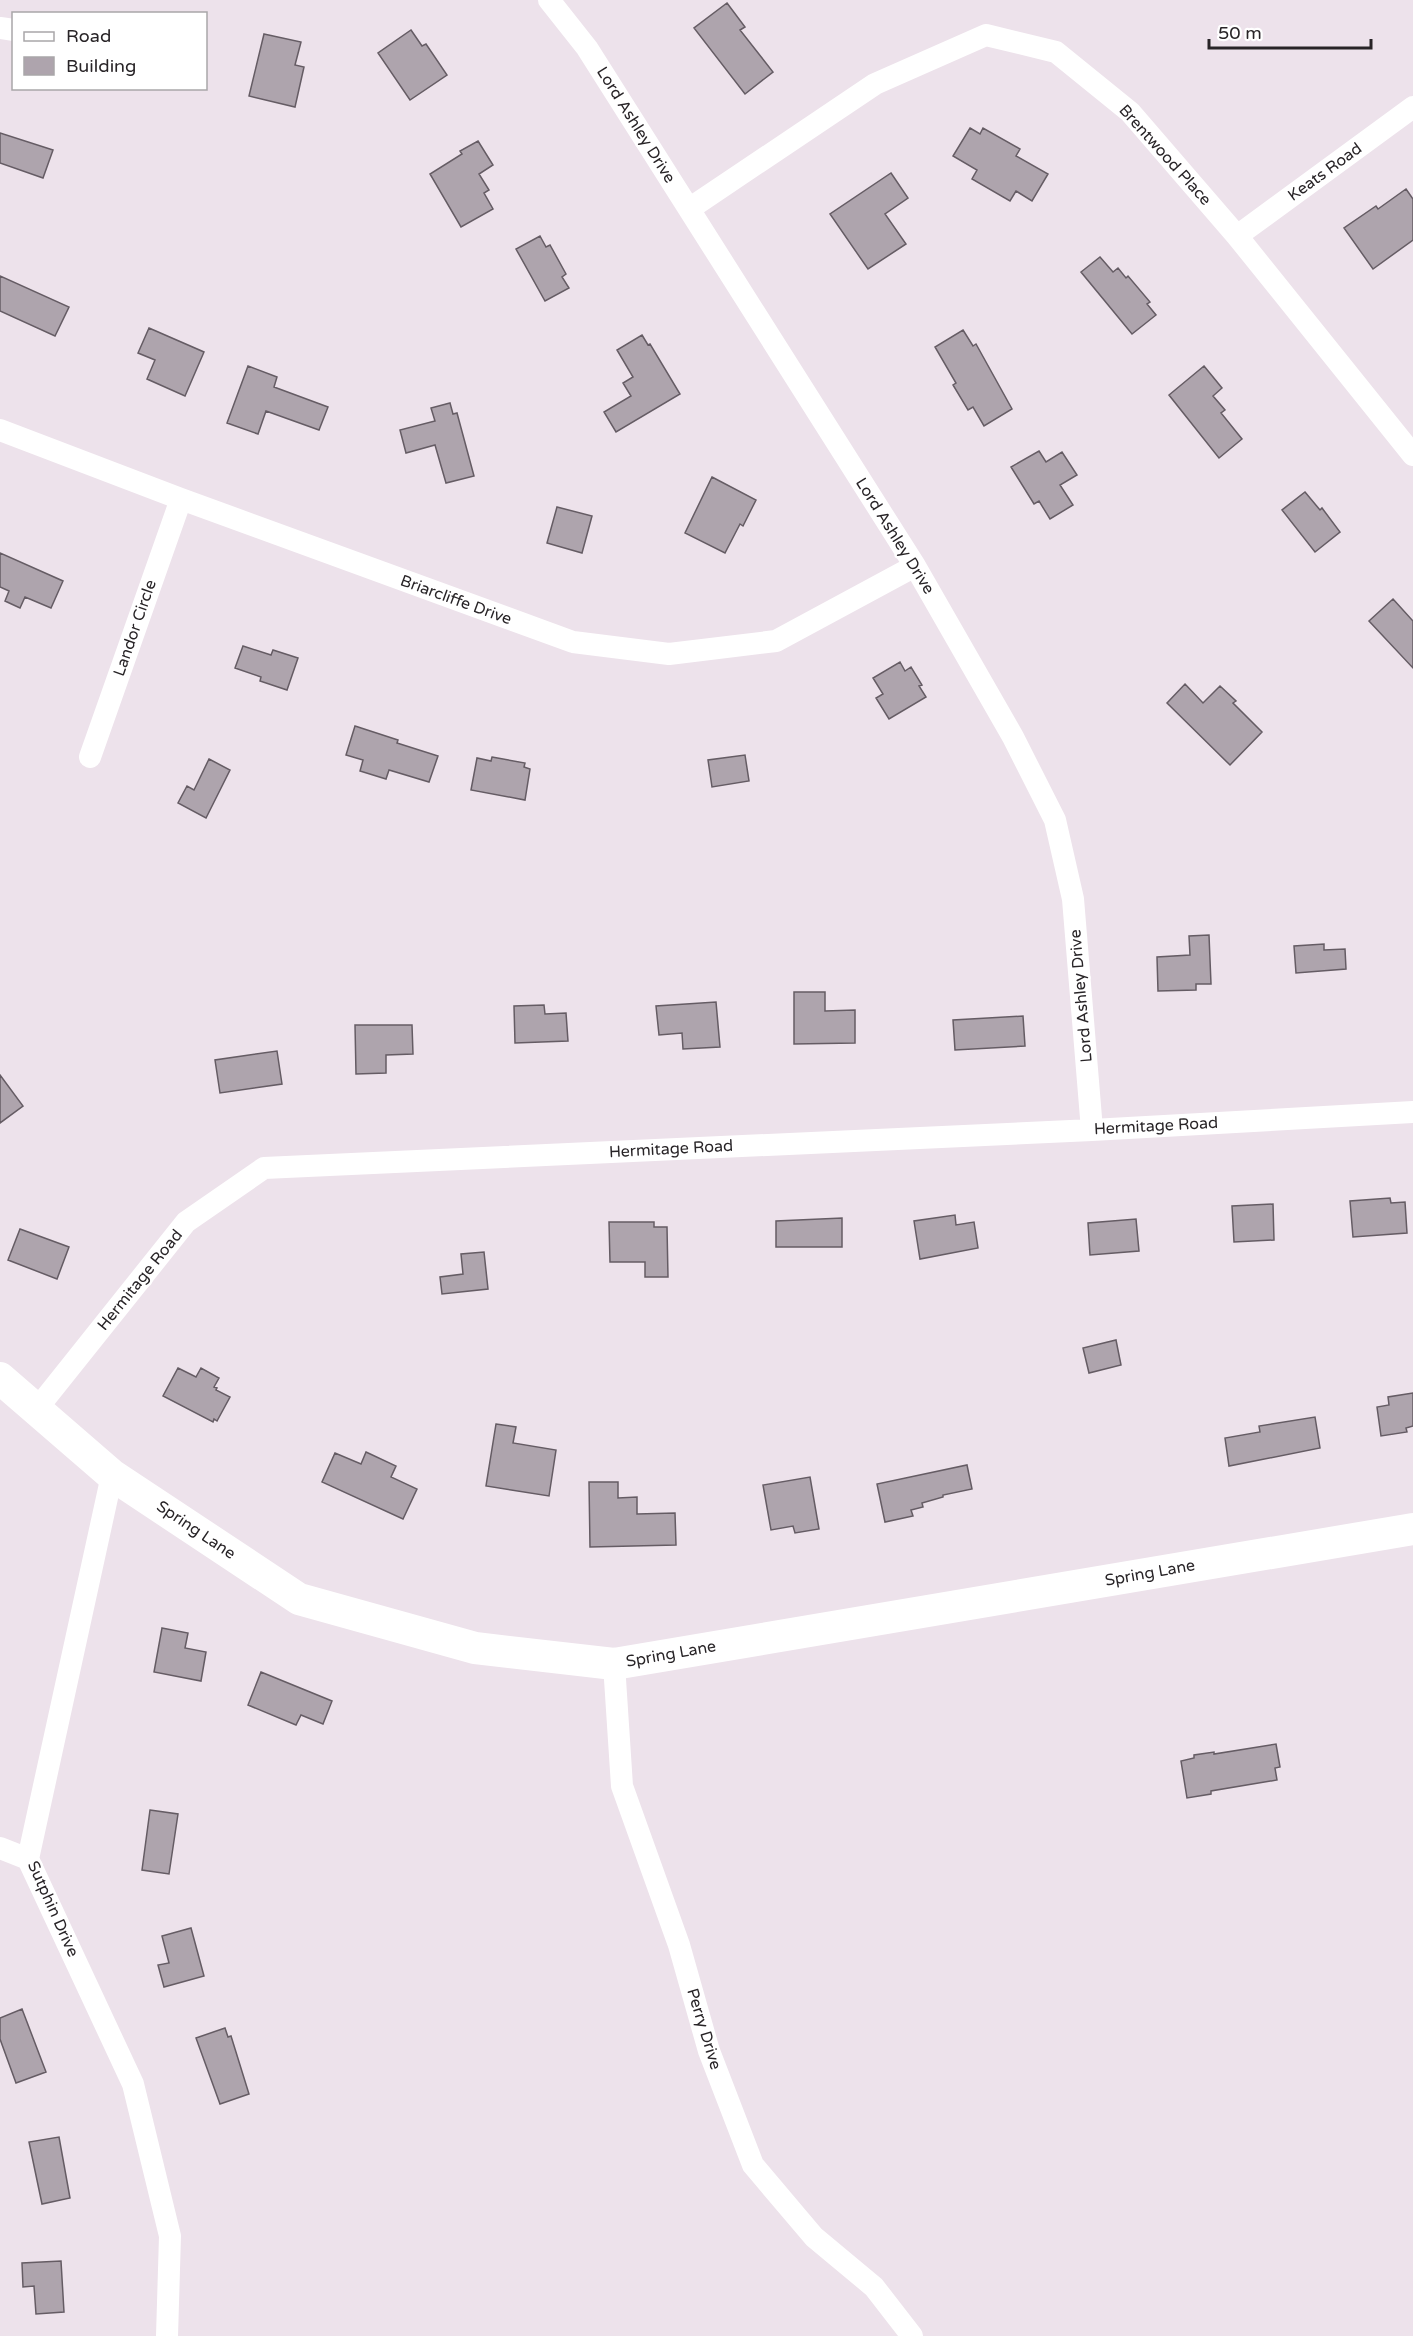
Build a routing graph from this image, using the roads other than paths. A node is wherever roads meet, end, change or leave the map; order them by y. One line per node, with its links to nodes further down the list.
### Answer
1 (549, 0): 3 (street, Lord Ashley Drive)
2 (1413, 107): 4 (street, Keats Road)
3 (689, 209): 4 (street, Brentwood Place); 8 (street, Lord Ashley Drive)
4 (1238, 236): 6 (street, Brentwood Place)
5 (0, 430): 7 (street, Briarcliffe Drive)
6 (1413, 455)
7 (181, 500): 8 (street, Briarcliffe Drive); 9 (street, Landor Circle)
8 (915, 567): 11 (street, Lord Ashley Drive)
9 (90, 758)
10 (1413, 1112): 11 (street, Hermitage Road)
11 (1092, 1130): 13 (street, Hermitage Road)
12 (0, 1378): 13 (street, Spring Lane)
13 (36, 1410): 14 (street, Spring Lane)
14 (112, 1475): 16 (street, Spring Lane); 18 (street, Sutphin Drive)
15 (1413, 1529): 16 (street, Spring Lane)
16 (615, 1664): 20 (street, Perry Drive)
17 (0, 1848): 18 (street)
18 (28, 1859): 19 (street, Sutphin Drive)
19 (167, 2336)
20 (912, 2336)

